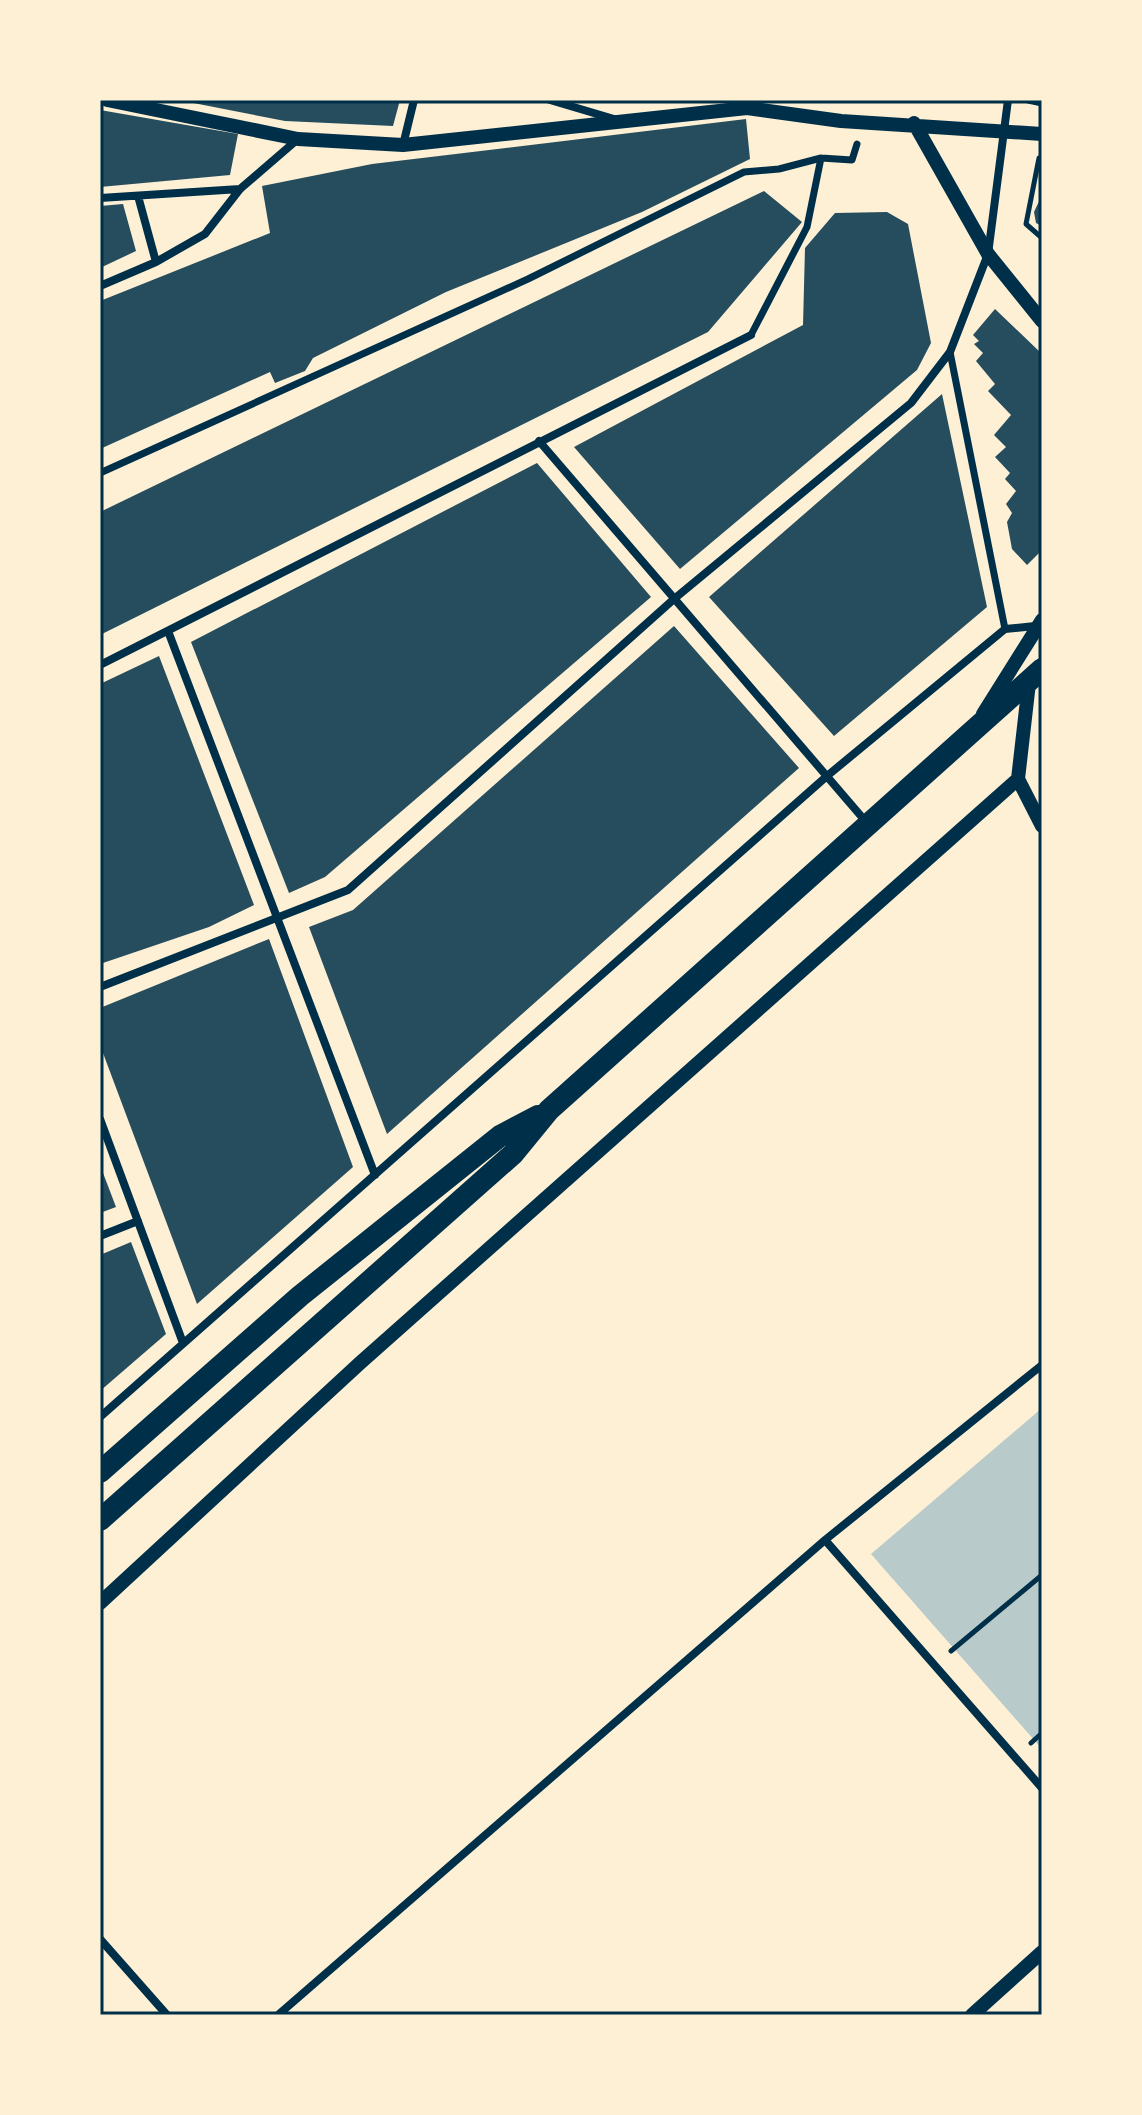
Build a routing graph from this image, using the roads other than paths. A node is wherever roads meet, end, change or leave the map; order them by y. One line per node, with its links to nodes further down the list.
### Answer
1 (107, 100): 12 (street)
2 (414, 100): 14 (street)
3 (550, 100): 8 (street)
4 (728, 100): 7 (street)
5 (1008, 100): 10 (street)
6 (799, 106): 7 (street); 9 (street)
7 (747, 108): 8 (street)
8 (620, 121): 14 (street)
9 (914, 123): 10 (street); 19 (street)
10 (1005, 131): 11 (street); 19 (street)
11 (1042, 134)
12 (298, 139): 14 (street); 16 (street)
13 (857, 144): 15 (street)
14 (403, 145)
15 (821, 158): 23 (street); 26 (street)
16 (240, 189): 17 (street); 20 (street)
17 (138, 196): 18 (street); 20 (street)
18 (100, 198)
19 (988, 254): 22 (street); 24 (street)
20 (156, 262): 21 (street)
21 (100, 286)
22 (1042, 321)
23 (751, 335): 25 (street)
24 (950, 352): 27 (street); 29 (street)
25 (539, 441): 27 (street); 30 (street)
26 (100, 473)
27 (674, 599): 34 (street); 38 (street)
28 (1039, 623): 29 (street); 33 (street)
29 (1005, 629): 34 (street)
30 (168, 631): 31 (street); 38 (street)
31 (100, 665)
32 (1037, 677): 33 (highway); 35 (street)
33 (974, 730): 36 (highway)
34 (827, 776): 36 (street); 42 (street)
35 (1018, 779): 37 (street); 51 (street)
36 (870, 826): 40 (highway)
37 (1042, 826)
38 (278, 919): 39 (street); 42 (street)
39 (100, 987)
40 (549, 1110): 48 (highway); 49 (highway)
41 (100, 1119): 43 (street)
42 (375, 1175): 45 (street)
43 (138, 1221): 44 (street); 45 (street)
44 (100, 1236)
45 (183, 1343): 47 (street)
46 (1042, 1365): 50 (street)
47 (100, 1417)
48 (100, 1472)
49 (100, 1520)
50 (825, 1540): 52 (street); 56 (street)
51 (100, 1603)
52 (1042, 1788)
53 (100, 1939): 55 (street)
54 (1042, 1952): 57 (street)
55 (167, 2015)
56 (278, 2015)
57 (972, 2015)

